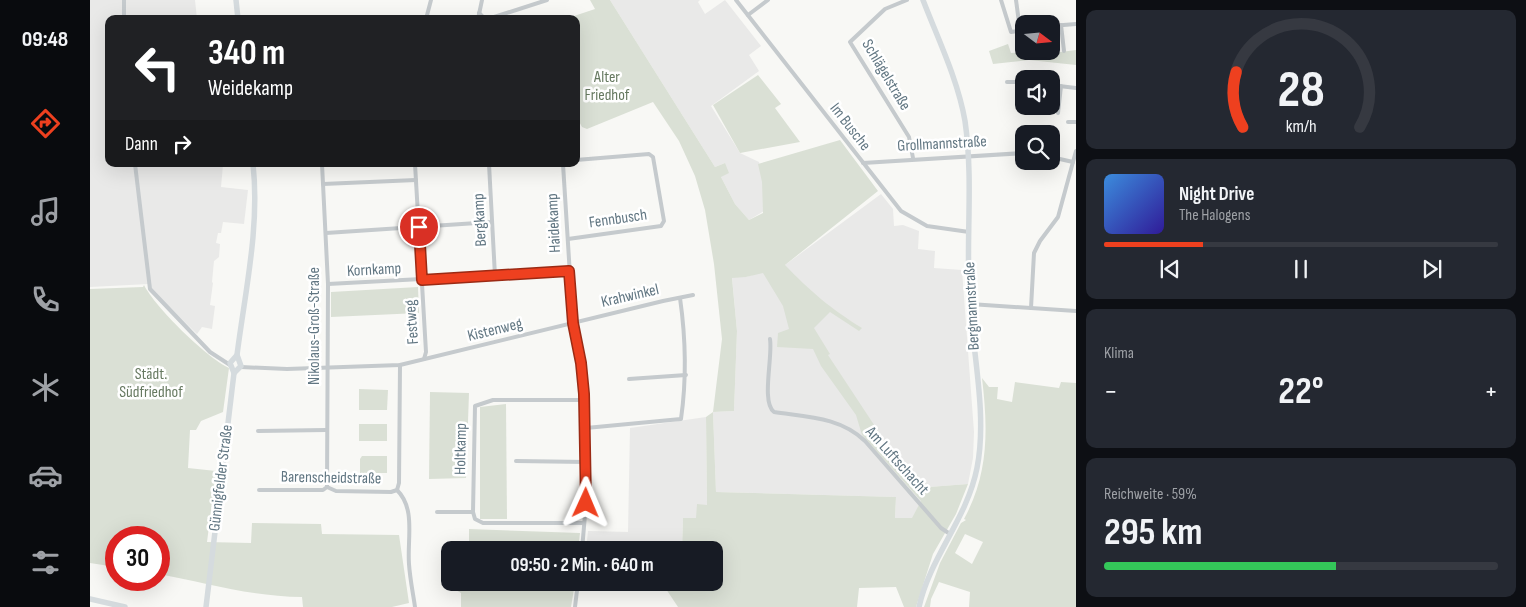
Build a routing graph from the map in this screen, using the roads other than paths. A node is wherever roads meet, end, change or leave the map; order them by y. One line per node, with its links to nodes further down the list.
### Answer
1 (124, 0): 13 (street)
2 (236, 0): 14 (street)
3 (431, 0): 15 (street)
4 (482, 0): 12 (street)
5 (547, 0): 16 (street)
6 (736, 0): 17 (street, Im Busche)
7 (768, 0): 17 (street)
8 (907, 0): 33 (street, Schlägelstraße)
9 (923, 0): 32 (street, Bergmannstraße)
10 (1001, 0): 21 (street)
11 (1016, 0): 18 (street)
12 (479, 13)
13 (124, 15)
14 (238, 15)
15 (427, 15)
16 (500, 15)
17 (748, 15): 37 (street, Im Busche)
18 (1019, 15)
19 (1076, 24): 20 (street)
20 (1061, 25): 22 (street)
21 (1015, 31)
22 (1064, 50)
23 (1007, 82): 24 (street)
24 (1015, 82)
25 (1061, 86): 26 (street); 27 (street)
26 (1076, 88)
27 (1060, 95)
28 (1068, 122): 29 (street)
29 (1076, 122)
30 (1076, 151): 36 (street)
31 (1015, 153): 32 (street, Grollmannstraße)
32 (968, 155): 33 (street, Grollmannstraße); 48 (street, Bergmannstraße)
33 (913, 158): 37 (street, Grollmannstraße)
34 (1060, 159): 36 (street)
35 (580, 160): 50 (street, Fennbusch)
36 (1073, 162): 58 (street)
37 (863, 163): 48 (street, Im Busche)
38 (135, 167): 63 (street)
39 (253, 167): 63 (street, Günnigfelder Straße)
40 (322, 167): 45 (street, Nikolaus-Groß-Straße)
41 (415, 167): 44 (street, Festweg)
42 (489, 167): 46 (street, Bergkamp)
43 (563, 167): 50 (street, Haidekamp)
44 (416, 180): 45 (street); 47 (street, Festweg)
45 (324, 184): 49 (street, Nikolaus-Groß-Straße)
46 (492, 222): 47 (street); 52 (street, Bergkamp)
47 (419, 227): 49 (street); 53 (street, Festweg)
48 (969, 232): 57 (street, Bergmannstraße)
49 (326, 233): 54 (street, Nikolaus-Groß-Straße)
50 (568, 239): 51 (street, Haidekamp)
51 (569, 271): 52 (street, Kornkamp); 60 (street, Haidekamp)
52 (495, 276): 53 (street, Kornkamp)
53 (422, 280): 54 (street, Kornkamp); 62 (street, Festweg)
54 (328, 284): 65 (street, Nikolaus-Groß-Straße)
55 (693, 295): 56 (street, Krahwinkel)
56 (680, 298): 60 (street, Krahwinkel); 66 (street)
57 (970, 304): 58 (street); 80 (street, Bergmannstraße)
58 (1031, 308): 59 (street)
59 (1076, 311)
60 (573, 323): 62 (street, Kistenweg); 68 (street, Haidekamp)
61 (770, 339): 80 (street, Am Luftschacht)
62 (424, 359): 64 (street, Kistenweg)
63 (236, 364): 65 (street, Kistenweg); 85 (street, Günnigfelder Straße)
64 (400, 365): 65 (street, Kistenweg); 76 (street, Barenscheidstraße)
65 (327, 369): 70 (street, Nikolaus-Groß-Straße)
66 (686, 375): 67 (street); 69 (street)
67 (629, 379)
68 (584, 400): 69 (street, Haidekamp); 78 (street, Holtkamp)
69 (586, 428): 73 (street, Haidekamp)
70 (326, 430): 71 (street); 74 (street, Nikolaus-Groß-Straße)
71 (258, 431)
72 (516, 461): 73 (street)
73 (586, 462): 79 (street, Haidekamp)
74 (327, 488): 75 (street, Barenscheidstraße); 76 (street, Barenscheidstraße)
75 (259, 490)
76 (396, 490): 86 (street)
77 (437, 512): 78 (street)
78 (473, 512): 79 (street)
79 (584, 524): 81 (street, Haidekamp)
80 (950, 534): 88 (street, Bergmannstraße)
81 (583, 541)
82 (577, 591): 87 (street)
83 (90, 599): 84 (street)
84 (120, 606)
85 (206, 607)
86 (415, 607)
87 (575, 607)
88 (919, 607)

